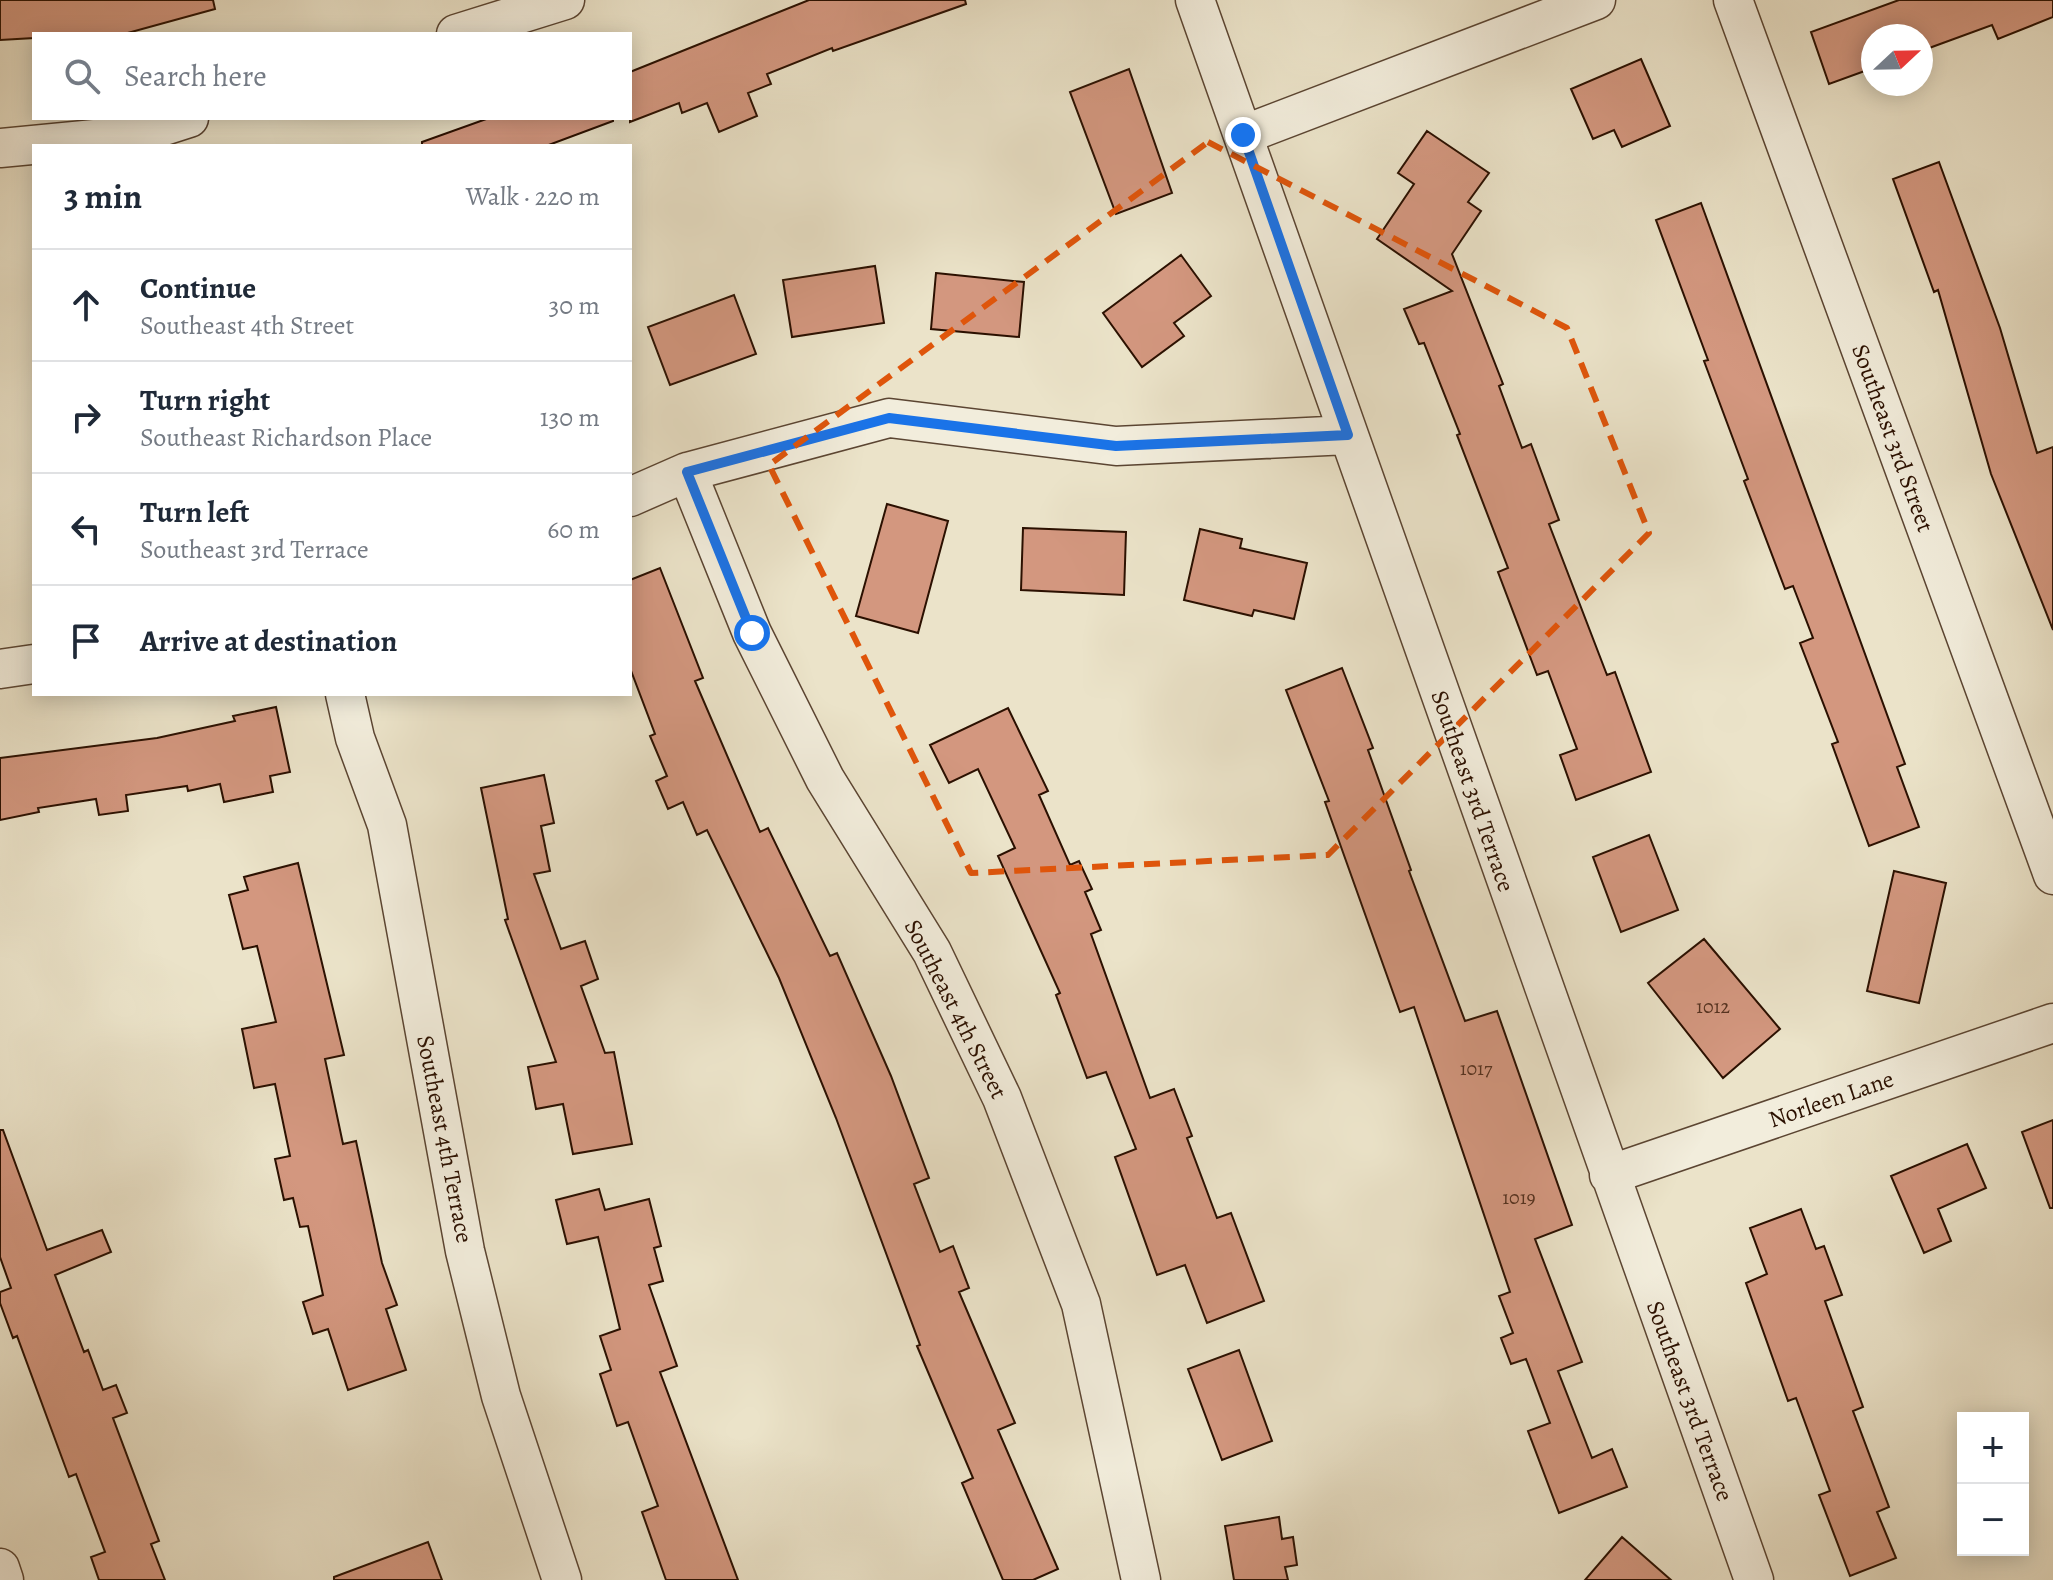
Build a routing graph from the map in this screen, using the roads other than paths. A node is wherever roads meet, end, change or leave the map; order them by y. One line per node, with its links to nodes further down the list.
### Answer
1 (565, 0): 5 (street)
2 (1195, 0): 7 (street, Southeast 3rd Terrace)
3 (1596, 0): 7 (street)
4 (1733, 0): 17 (street, Southeast 3rd Street)
5 (462, 32)
6 (183, 120): 8 (street)
7 (1243, 135): 11 (street, Southeast 3rd Terrace)
8 (42, 144)
9 (32, 145): 10 (street)
10 (0, 148)
11 (1348, 435): 12 (street); 19 (street, Southeast 3rd Terrace)
12 (687, 472): 13 (street); 23 (street, Southeast 4th Street)
13 (632, 496)
14 (32, 664): 15 (street)
15 (0, 669)
16 (345, 696): 22 (street, Southeast 4th Terrace)
17 (2053, 875)
18 (2053, 1023): 19 (street, Norleen Lane)
19 (1609, 1175): 24 (street, Southeast 3rd Terrace)
20 (0, 1568): 21 (street)
21 (4, 1580)
22 (562, 1580)
23 (1141, 1580)
24 (1754, 1580)

